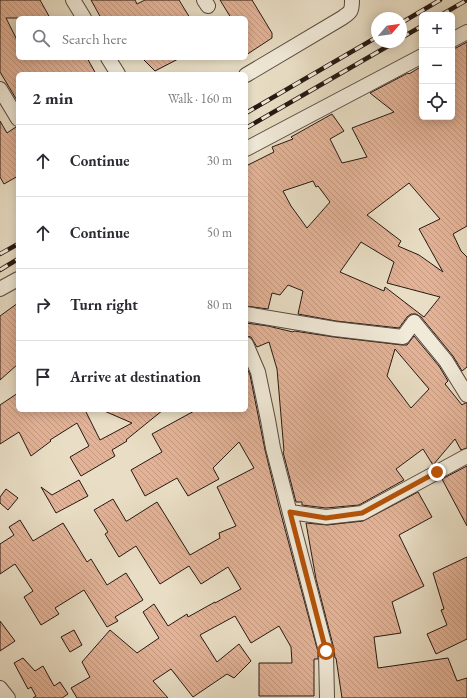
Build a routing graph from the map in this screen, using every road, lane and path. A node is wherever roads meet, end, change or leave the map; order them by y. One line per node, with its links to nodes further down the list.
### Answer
1 (73, 0): 3 (street)
2 (352, 1): 9 (street)
3 (83, 16)
4 (467, 32): 5 (street)
5 (455, 38)
6 (419, 58): 12 (street)
7 (109, 60): 8 (street)
8 (117, 72)
9 (248, 74)
10 (0, 89): 11 (street)
11 (16, 116)
12 (248, 148)
13 (16, 280): 14 (street)
14 (0, 289)
15 (248, 314): 17 (street)
16 (248, 349): 19 (street)
17 (467, 395)
18 (467, 456): 19 (street)
19 (290, 512): 22 (street)
20 (0, 688): 21 (street)
21 (8, 698)
22 (327, 698)

